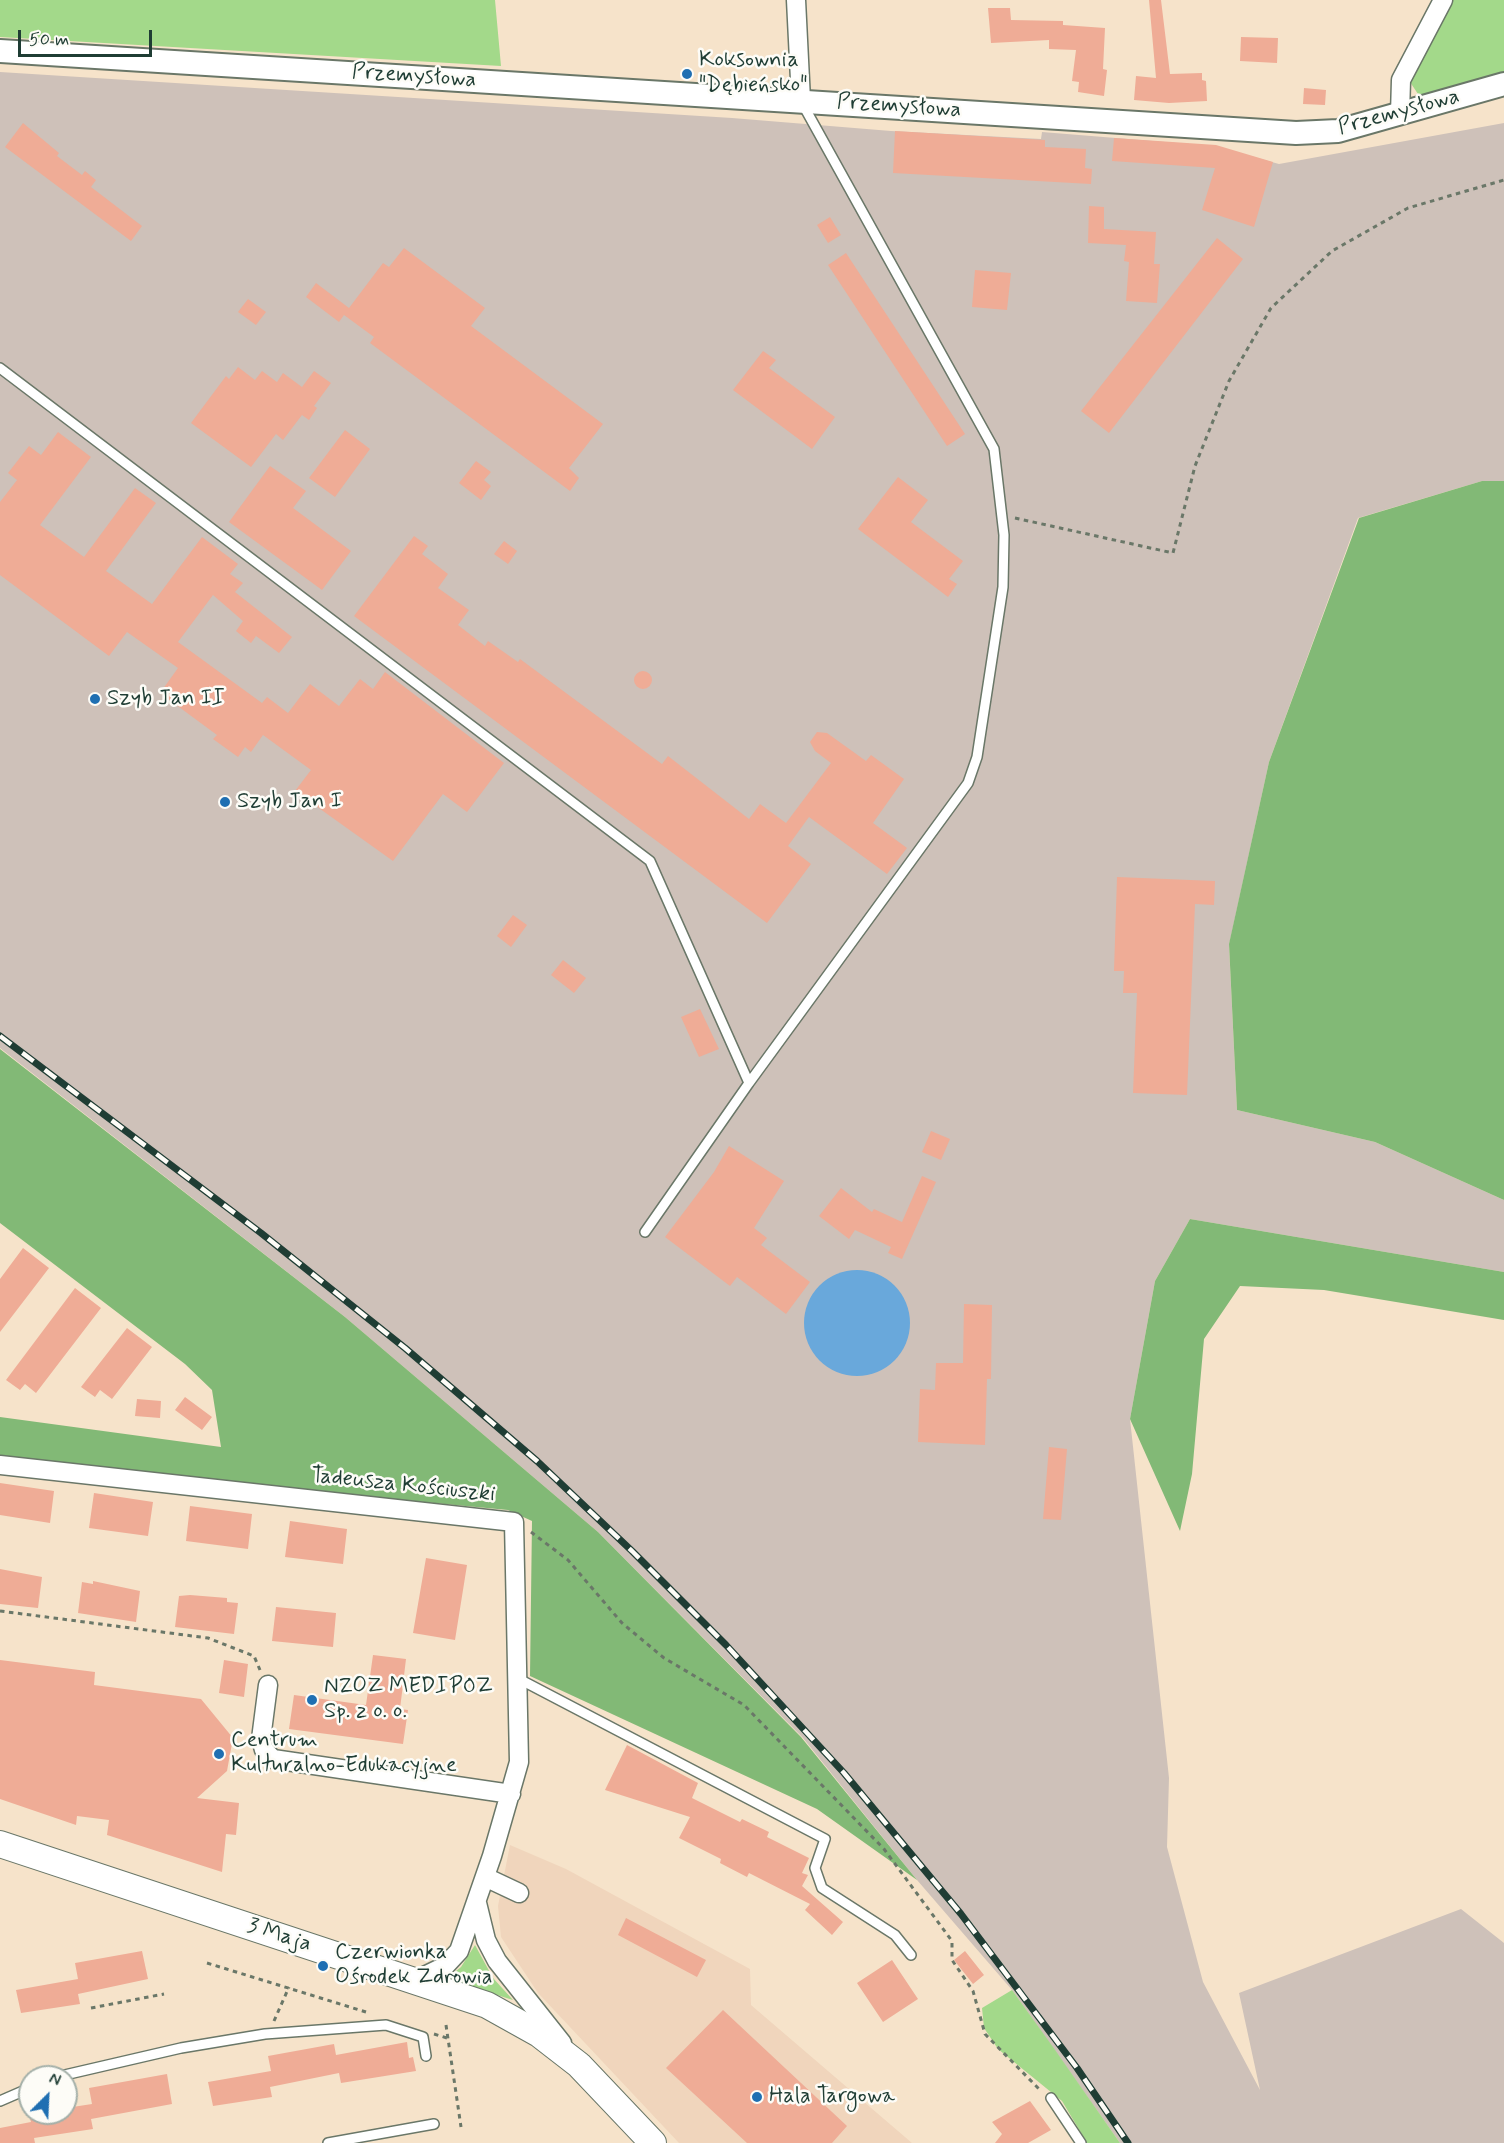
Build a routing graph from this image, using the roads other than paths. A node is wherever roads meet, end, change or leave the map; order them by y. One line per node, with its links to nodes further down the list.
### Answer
1 (796, 0): 5 (street)
2 (1443, 0): 6 (street)
3 (0, 51): 5 (street, Przemysłowa)
4 (1504, 84): 6 (street, Przemysłowa)
5 (801, 100): 6 (street, Przemysłowa); 8 (lane)
6 (1400, 114)
7 (0, 368): 8 (lane)
8 (749, 1083): 9 (lane)
9 (645, 1232)
10 (0, 1465): 11 (street, Tadeusza Kościuszki)
11 (519, 1679): 13 (street, Tadeusza Kościuszki); 18 (lane)
12 (268, 1685): 13 (street)
13 (512, 1794): 15 (street, Tadeusza Kościuszki)
14 (0, 1844): 19 (main road, 3 Maja)
15 (485, 1877): 16 (street); 17 (street, Tadeusza Kościuszki)
16 (519, 1893)
17 (477, 1903): 19 (street, Tadeusza Kościuszki); 21 (street)
18 (911, 1956)
19 (416, 1980): 21 (main road, 3 Maja)
20 (426, 2056): 22 (lane)
21 (579, 2065): 28 (main road, 3 Maja)
22 (78, 2072)
23 (18, 2093): 25 (lane)
24 (1051, 2098): 29 (lane)
25 (0, 2101)
26 (434, 2124): 27 (lane)
27 (327, 2143)
28 (653, 2143)
29 (1080, 2143)

